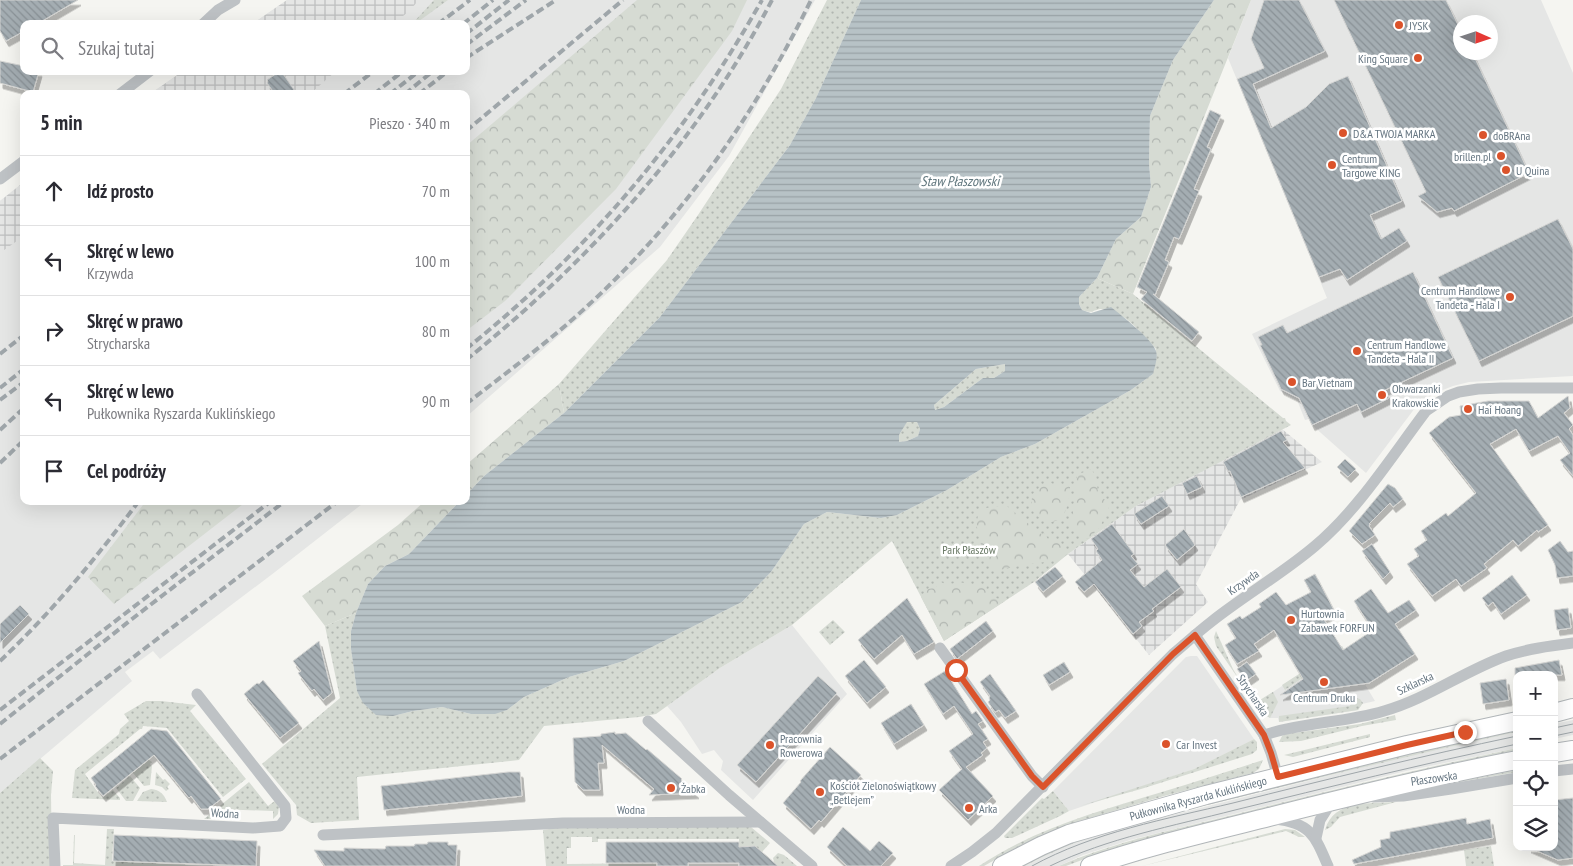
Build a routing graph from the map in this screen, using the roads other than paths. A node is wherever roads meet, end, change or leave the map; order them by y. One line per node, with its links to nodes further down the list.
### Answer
1 (235, 0): 2 (street)
2 (207, 20)
3 (145, 75): 4 (street)
4 (125, 90)
5 (20, 164): 6 (street)
6 (0, 179)
7 (1573, 388): 8 (street, Krzywda)
8 (1195, 635): 16 (street, Strycharska); 24 (street, Krzywda)
9 (1573, 643): 16 (street, Szklarska)
10 (940, 648): 24 (street)
11 (197, 694): 31 (street, Wodna)
12 (1573, 708): 13 (main road)
13 (1558, 712)
14 (648, 721): 28 (street)
15 (1513, 722): 22 (main road, Pułkownika Ryszarda Kuklińskiego)
16 (1264, 735): 22 (street, Strycharska)
17 (1573, 750): 18 (main road)
18 (1558, 752)
19 (1513, 761): 25 (main road)
20 (1573, 769): 21 (street)
21 (1558, 771)
22 (1278, 777): 34 (main road, Pułkownika Ryszarda Kuklińskiego)
23 (1513, 779): 25 (street, Płaszowska)
24 (1043, 787): 33 (street, Krzywda)
25 (1354, 796): 26 (main road)
26 (1332, 801): 27 (main road); 30 (street)
27 (1266, 818): 30 (street); 35 (main road)
28 (760, 822): 29 (street, Wodna); 32 (street)
29 (323, 835)
30 (1316, 838): 36 (street)
31 (55, 866)
32 (812, 866)
33 (951, 866)
34 (1002, 866)
35 (1090, 866)
36 (1328, 866)

